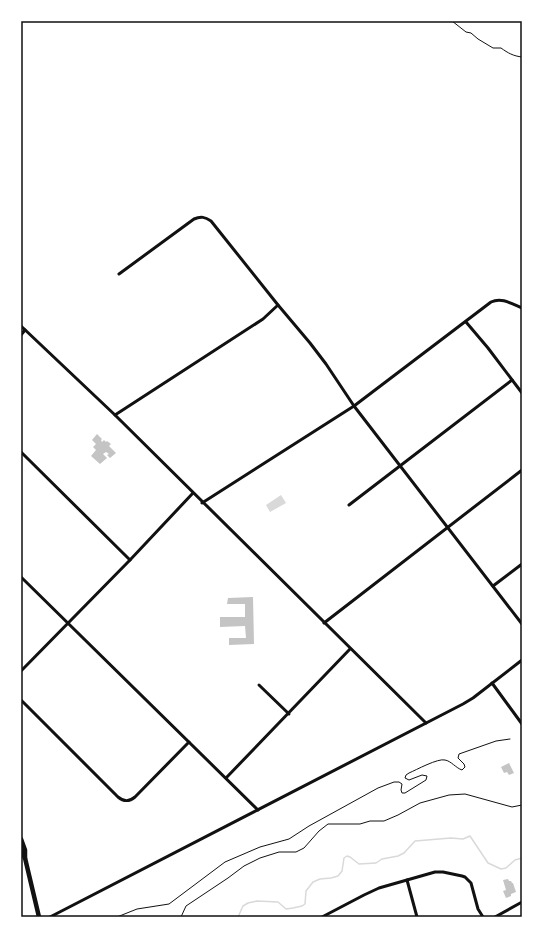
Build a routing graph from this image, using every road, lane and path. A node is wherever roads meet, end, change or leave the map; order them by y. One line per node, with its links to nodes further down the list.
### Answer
1 (452, 21): 2 (path)
2 (522, 57)
3 (119, 274): 4 (street)
4 (278, 305): 12 (street); 13 (street)
5 (522, 308): 6 (street)
6 (466, 322): 10 (street); 12 (street)
7 (21, 326): 8 (street)
8 (25, 330): 9 (street); 13 (street)
9 (21, 335)
10 (512, 380): 11 (street); 15 (street)
11 (522, 392)
12 (354, 406): 15 (street); 18 (street)
13 (115, 415): 17 (street)
14 (21, 452): 21 (street)
15 (400, 466): 19 (street); 20 (street)
16 (522, 470): 20 (street)
17 (193, 494): 18 (street); 21 (street)
18 (202, 503): 26 (street)
19 (349, 505)
20 (447, 527): 24 (street); 26 (street)
21 (130, 560): 25 (street)
22 (522, 564): 24 (street)
23 (21, 578): 25 (street)
24 (493, 586): 27 (street)
25 (68, 623): 30 (street); 38 (street)
26 (324, 623): 28 (street)
27 (522, 624)
28 (350, 649): 34 (street); 35 (street)
29 (522, 660): 31 (street)
30 (21, 671)
31 (492, 683): 35 (street); 36 (street)
32 (259, 684): 34 (street)
33 (21, 700): 38 (street)
34 (289, 714): 39 (street)
35 (426, 723): 41 (street)
36 (522, 724)
37 (510, 740): 49 (path)
38 (189, 742): 39 (street)
39 (226, 778): 41 (street)
40 (522, 805): 50 (path)
41 (258, 810): 48 (street)
42 (21, 839): 44 (highway)
43 (21, 851): 44 (highway)
44 (25, 858): 47 (highway)
45 (407, 880): 51 (street); 52 (street); 53 (street)
46 (522, 902): 54 (street)
47 (39, 917)
48 (50, 917)
49 (117, 917)
50 (181, 917)
51 (322, 917)
52 (417, 917)
53 (483, 917)
54 (495, 917)

